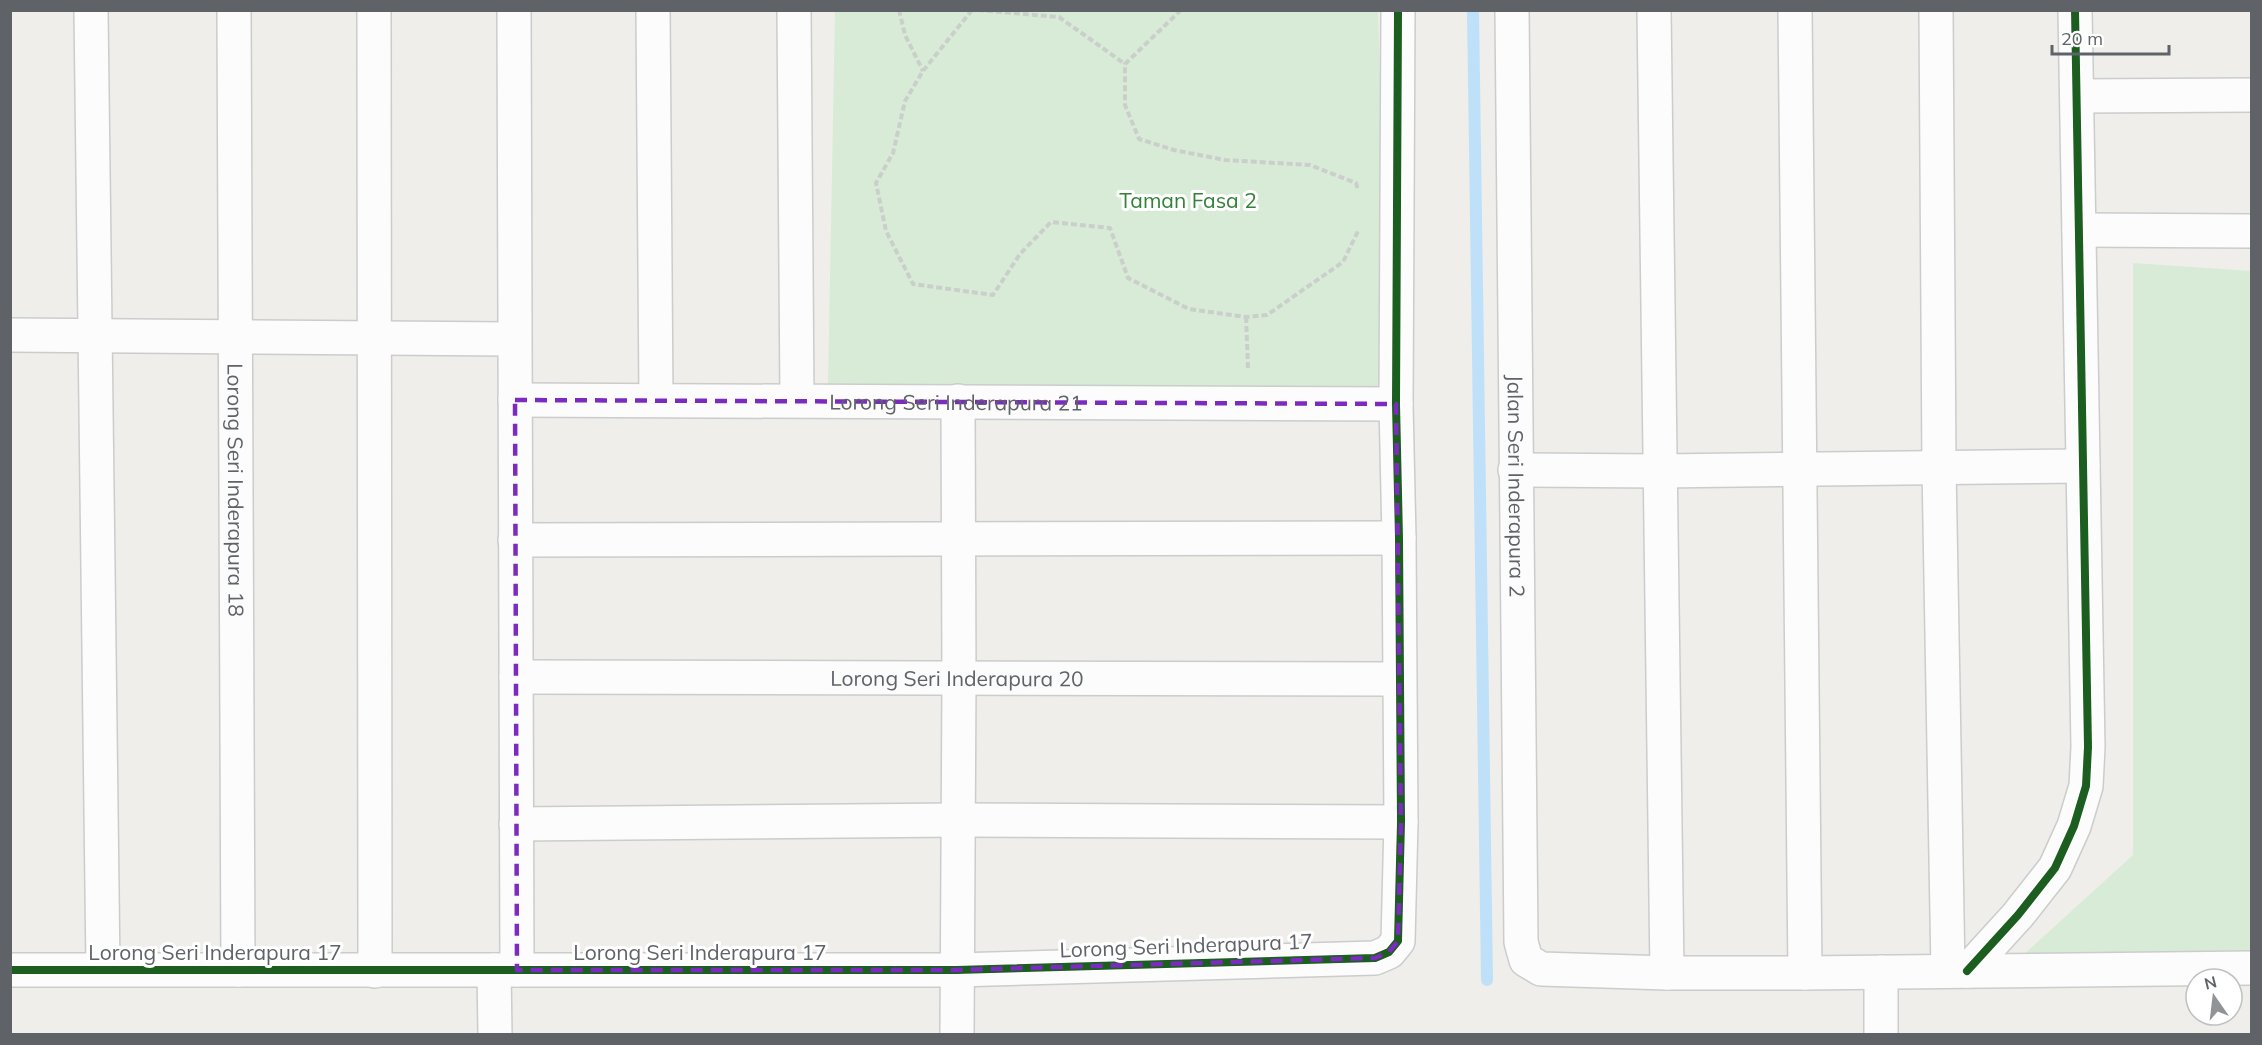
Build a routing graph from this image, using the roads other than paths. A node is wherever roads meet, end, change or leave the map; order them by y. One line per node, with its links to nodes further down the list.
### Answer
1 (91, 10): 18 (street)
2 (234, 10): 19 (street, Lorong Seri Inderapura 18)
3 (374, 10): 20 (street)
4 (514, 10): 21 (street)
5 (653, 10): 23 (street)
6 (794, 10): 24 (street)
7 (1398, 10): 26 (street)
8 (1512, 10): 30 (street, Jalan Seri Inderapura 2)
9 (1654, 10): 31 (street)
10 (1796, 10): 29 (street)
11 (1936, 10): 28 (street)
12 (2075, 10): 14 (street)
13 (2252, 95): 14 (street)
14 (2077, 96): 15 (street)
15 (2079, 230): 16 (street); 27 (street)
16 (2252, 231)
17 (10, 335): 18 (street)
18 (96, 336): 19 (street); 42 (street)
19 (236, 336): 20 (street); 44 (street, Lorong Seri Inderapura 18)
20 (375, 337): 21 (street); 47 (street)
21 (514, 339): 22 (street)
22 (515, 400): 23 (street, Lorong Seri Inderapura 21); 33 (street)
23 (656, 400): 24 (street, Lorong Seri Inderapura 21)
24 (796, 400): 25 (street, Lorong Seri Inderapura 21)
25 (958, 401): 26 (street, Lorong Seri Inderapura 21); 34 (street)
26 (1396, 404): 32 (street)
27 (2083, 466): 28 (street); 48 (street)
28 (1939, 467): 29 (street); 48 (street)
29 (1799, 469): 31 (street); 51 (street)
30 (1515, 470): 31 (street); 50 (street, Jalan Seri Inderapura 2)
31 (1660, 471): 50 (street)
32 (1399, 538): 34 (street); 37 (street)
33 (515, 540): 34 (street); 35 (street)
34 (957, 540): 36 (street)
35 (516, 677): 36 (street, Lorong Seri Inderapura 20); 40 (street)
36 (959, 679): 37 (street, Lorong Seri Inderapura 20); 38 (street)
37 (1399, 679): 39 (street)
38 (958, 820): 39 (street); 40 (street); 46 (street)
39 (1401, 822): 46 (street, Lorong Seri Inderapura 17)
40 (516, 824): 45 (street)
41 (2252, 968): 48 (street)
42 (103, 969): 43 (street, Lorong Seri Inderapura 17); 44 (street, Lorong Seri Inderapura 17)
43 (10, 970)
44 (238, 970): 47 (street, Lorong Seri Inderapura 17)
45 (506, 970): 46 (street, Lorong Seri Inderapura 17); 47 (street, Lorong Seri Inderapura 17); 52 (street)
46 (956, 970): 53 (street)
47 (375, 971)
48 (1958, 971): 49 (street)
49 (1881, 972): 51 (street); 54 (street)
50 (1667, 973): 51 (street)
51 (1805, 973)
52 (495, 1035)
53 (957, 1035)
54 (1881, 1035)

